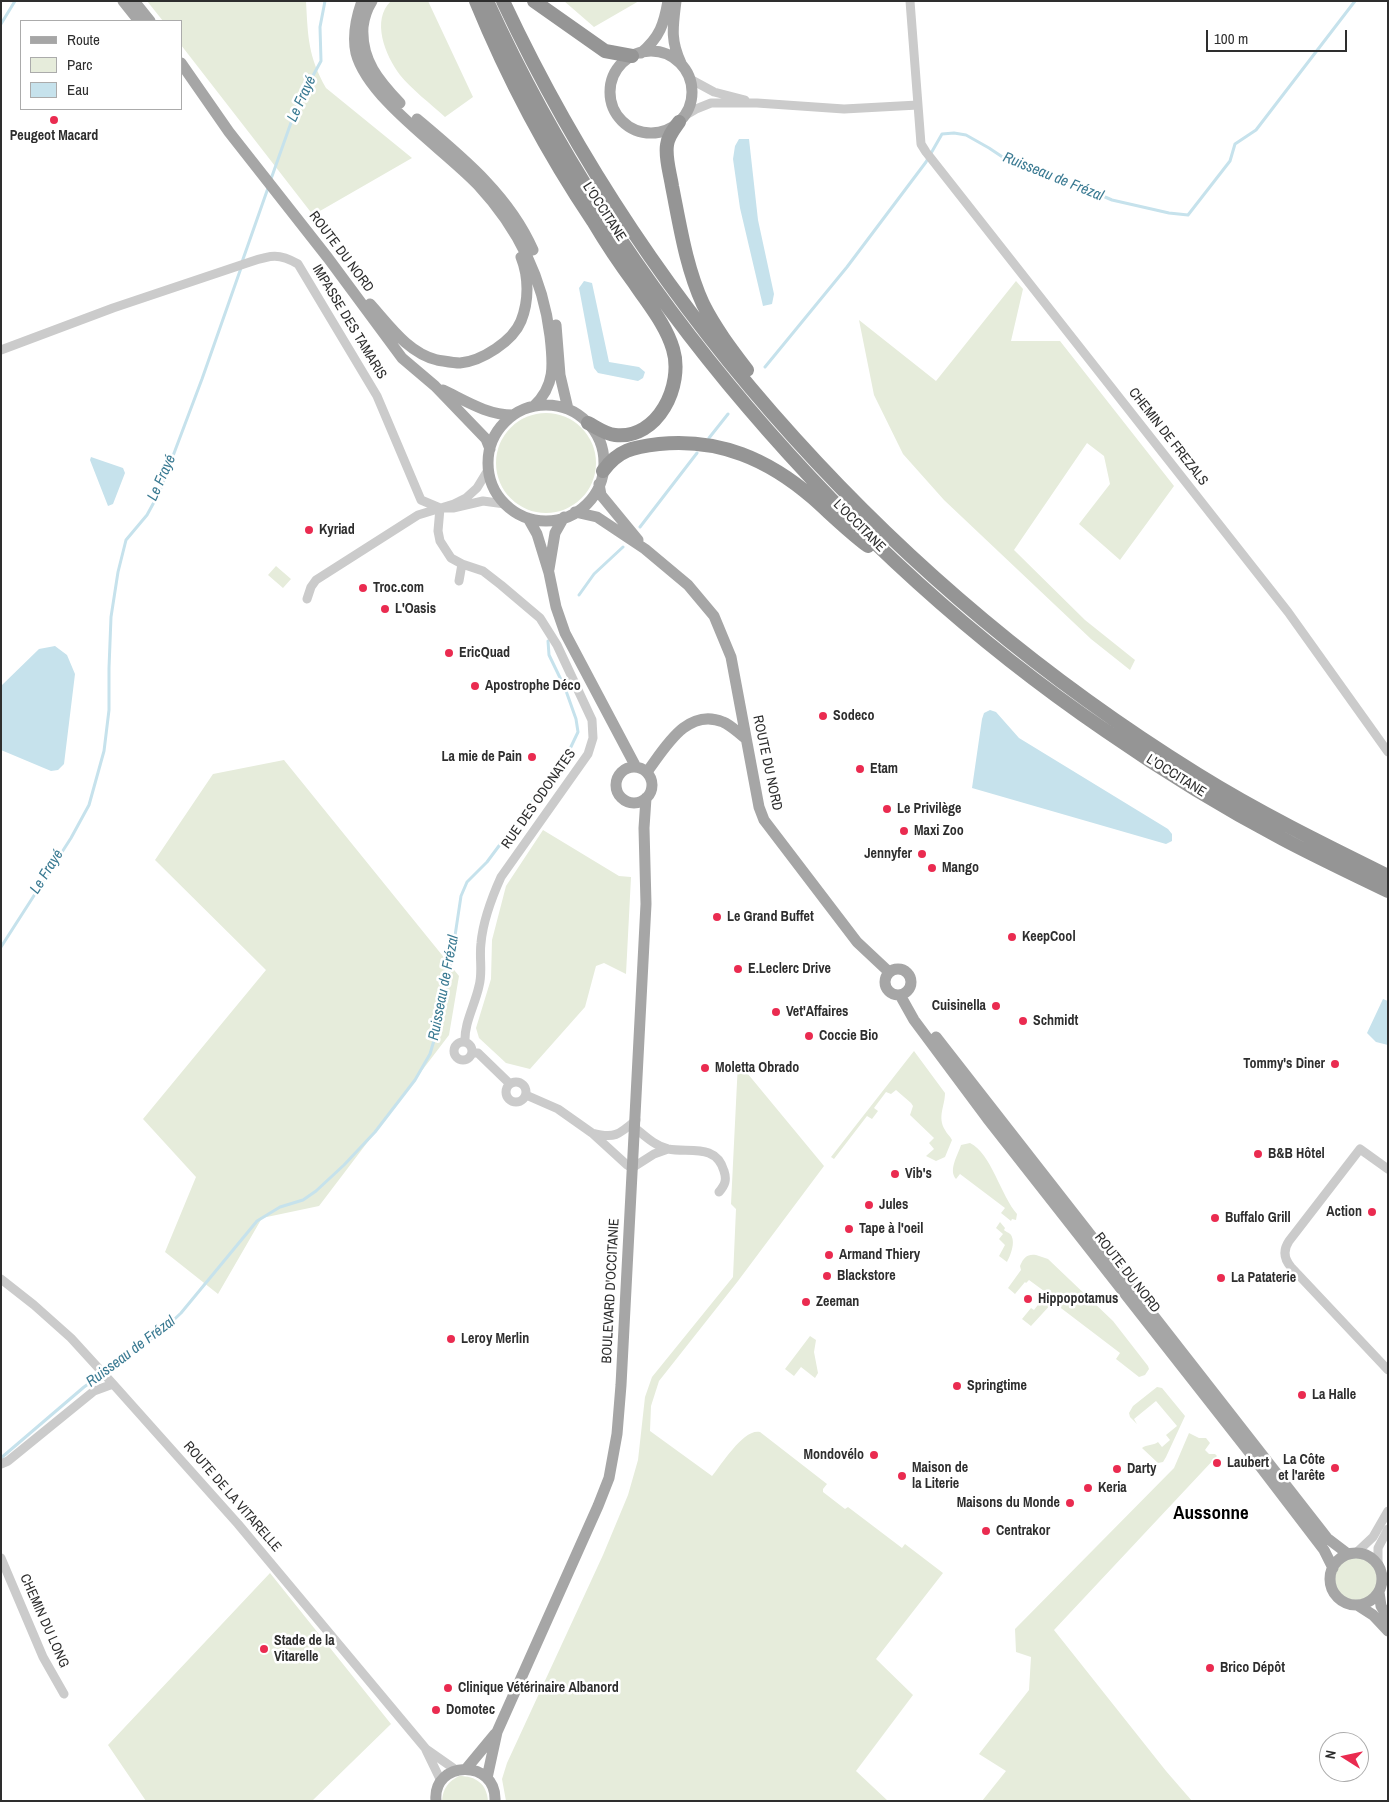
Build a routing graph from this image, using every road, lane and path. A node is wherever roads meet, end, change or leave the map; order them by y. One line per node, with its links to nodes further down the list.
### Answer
1 (123, 1): 12 (main road)
2 (134, 1): 13 (main road)
3 (362, 1): 23 (main road)
4 (372, 1): 28 (main road)
5 (476, 1): 30 (highway)
6 (488, 1): 43 (highway, L'OCCITANE)
7 (503, 1): 32 (highway, L'OCCITANE)
8 (534, 1): 14 (highway)
9 (668, 1): 14 (main road)
10 (676, 1): 16 (main road)
11 (910, 1): 20 (street)
12 (138, 20)
13 (149, 20)
14 (637, 54): 16 (main road); 21 (main road)
15 (182, 65): 22 (main road, ROUTE DU NORD)
16 (682, 65): 18 (main road)
17 (182, 78): 22 (main road, ROUTE DU NORD)
18 (690, 79): 19 (street); 21 (main road)
19 (757, 103): 20 (street); 21 (street)
20 (918, 105): 47 (street, CHEMIN DE FREZALS)
21 (682, 119): 32 (highway)
22 (229, 132): 24 (main road, ROUTE DU NORD)
23 (478, 185): 24 (main road); 27 (main road)
24 (328, 258): 26 (main road, ROUTE DU NORD)
25 (1, 350): 36 (street, IMPASSE DES TAMARIS)
26 (435, 386): 29 (main road, ROUTE DU NORD); 31 (main road, ROUTE DU NORD)
27 (534, 406): 28 (main road); 29 (main road)
28 (568, 409): 30 (main road)
29 (513, 415): 31 (main road)
30 (588, 423): 34 (main road)
31 (490, 449): 33 (main road)
32 (812, 457): 54 (highway, L'OCCITANE)
33 (488, 470): 35 (main road); 36 (street)
34 (601, 478): 37 (main road); 39 (main road, ROUTE DU NORD); 43 (highway)
35 (505, 504): 36 (street); 38 (main road)
36 (440, 508): 40 (street, RUE DES ODONATES); 44 (street)
37 (569, 515): 38 (main road); 39 (main road, ROUTE DU NORD); 41 (main road, BOULEVARD D'OCCITANIE)
38 (528, 518): 41 (main road, BOULEVARD D'OCCITANIE)
39 (645, 549): 45 (main road, ROUTE DU NORD)
40 (462, 564): 42 (street); 58 (street, RUE DES ODONATES)
41 (549, 573): 46 (main road, BOULEVARD D'OCCITANIE)
42 (459, 581)
43 (920, 584): 55 (highway, L'OCCITANE)
44 (306, 599)
45 (745, 738): 50 (main road); 56 (main road, ROUTE DU NORD)
46 (621, 739): 48 (main road, BOULEVARD D'OCCITANIE); 49 (main road, BOULEVARD D'OCCITANIE)
47 (1388, 752)
48 (636, 767): 49 (main road); 50 (main road)
49 (622, 772): 52 (main road, BOULEVARD D'OCCITANIE)
50 (647, 772): 51 (main road, BOULEVARD D'OCCITANIE)
51 (646, 798): 52 (main road); 53 (main road, BOULEVARD D'OCCITANIE)
52 (632, 802): 53 (main road, BOULEVARD D'OCCITANIE)
53 (644, 828): 62 (main road, BOULEVARD D'OCCITANIE)
54 (1388, 876)
55 (1388, 891)
56 (889, 972): 57 (main road); 57 (main road)
57 (903, 993): 74 (main road, ROUTE DU NORD); 77 (main road, ROUTE DU NORD)
58 (465, 1042): 59 (street); 59 (street)
59 (472, 1053): 60 (street)
60 (510, 1084): 61 (street); 61 (street)
61 (526, 1095): 63 (street)
62 (635, 1124): 63 (street); 64 (street); 65 (main road, BOULEVARD D'OCCITANIE)
63 (592, 1133): 65 (street)
64 (668, 1149): 65 (street); 67 (street)
65 (632, 1168): 83 (main road, BOULEVARD D'OCCITANIE)
66 (1388, 1169): 69 (street)
67 (719, 1192)
68 (1, 1279): 70 (street, ROUTE DE LA VITARELLE)
69 (1388, 1370)
70 (110, 1382): 71 (street); 84 (street, ROUTE DE LA VITARELLE)
71 (1, 1464)
72 (1388, 1511): 74 (street)
73 (1388, 1529): 76 (street)
74 (1352, 1554): 76 (main road); 77 (main road)
75 (1, 1558): 82 (street, CHEMIN DU LONG)
76 (1378, 1564): 78 (main road)
77 (1333, 1568): 79 (main road)
78 (1379, 1592): 79 (main road); 80 (main road)
79 (1359, 1606): 81 (main road)
80 (1388, 1618)
81 (1388, 1631)
82 (64, 1694)
83 (497, 1732): 85 (main road, BOULEVARD D'OCCITANIE); 86 (main road, BOULEVARD D'OCCITANIE)
84 (426, 1749): 85 (street, ROUTE DE LA VITARELLE); 87 (street, ROUTE DE LA VITARELLE)
85 (461, 1769): 86 (main road); 87 (main road, BOULEVARD D'OCCITANIE)
86 (487, 1778): 89 (main road)
87 (441, 1781): 88 (main road)
88 (436, 1801)
89 (494, 1801)

